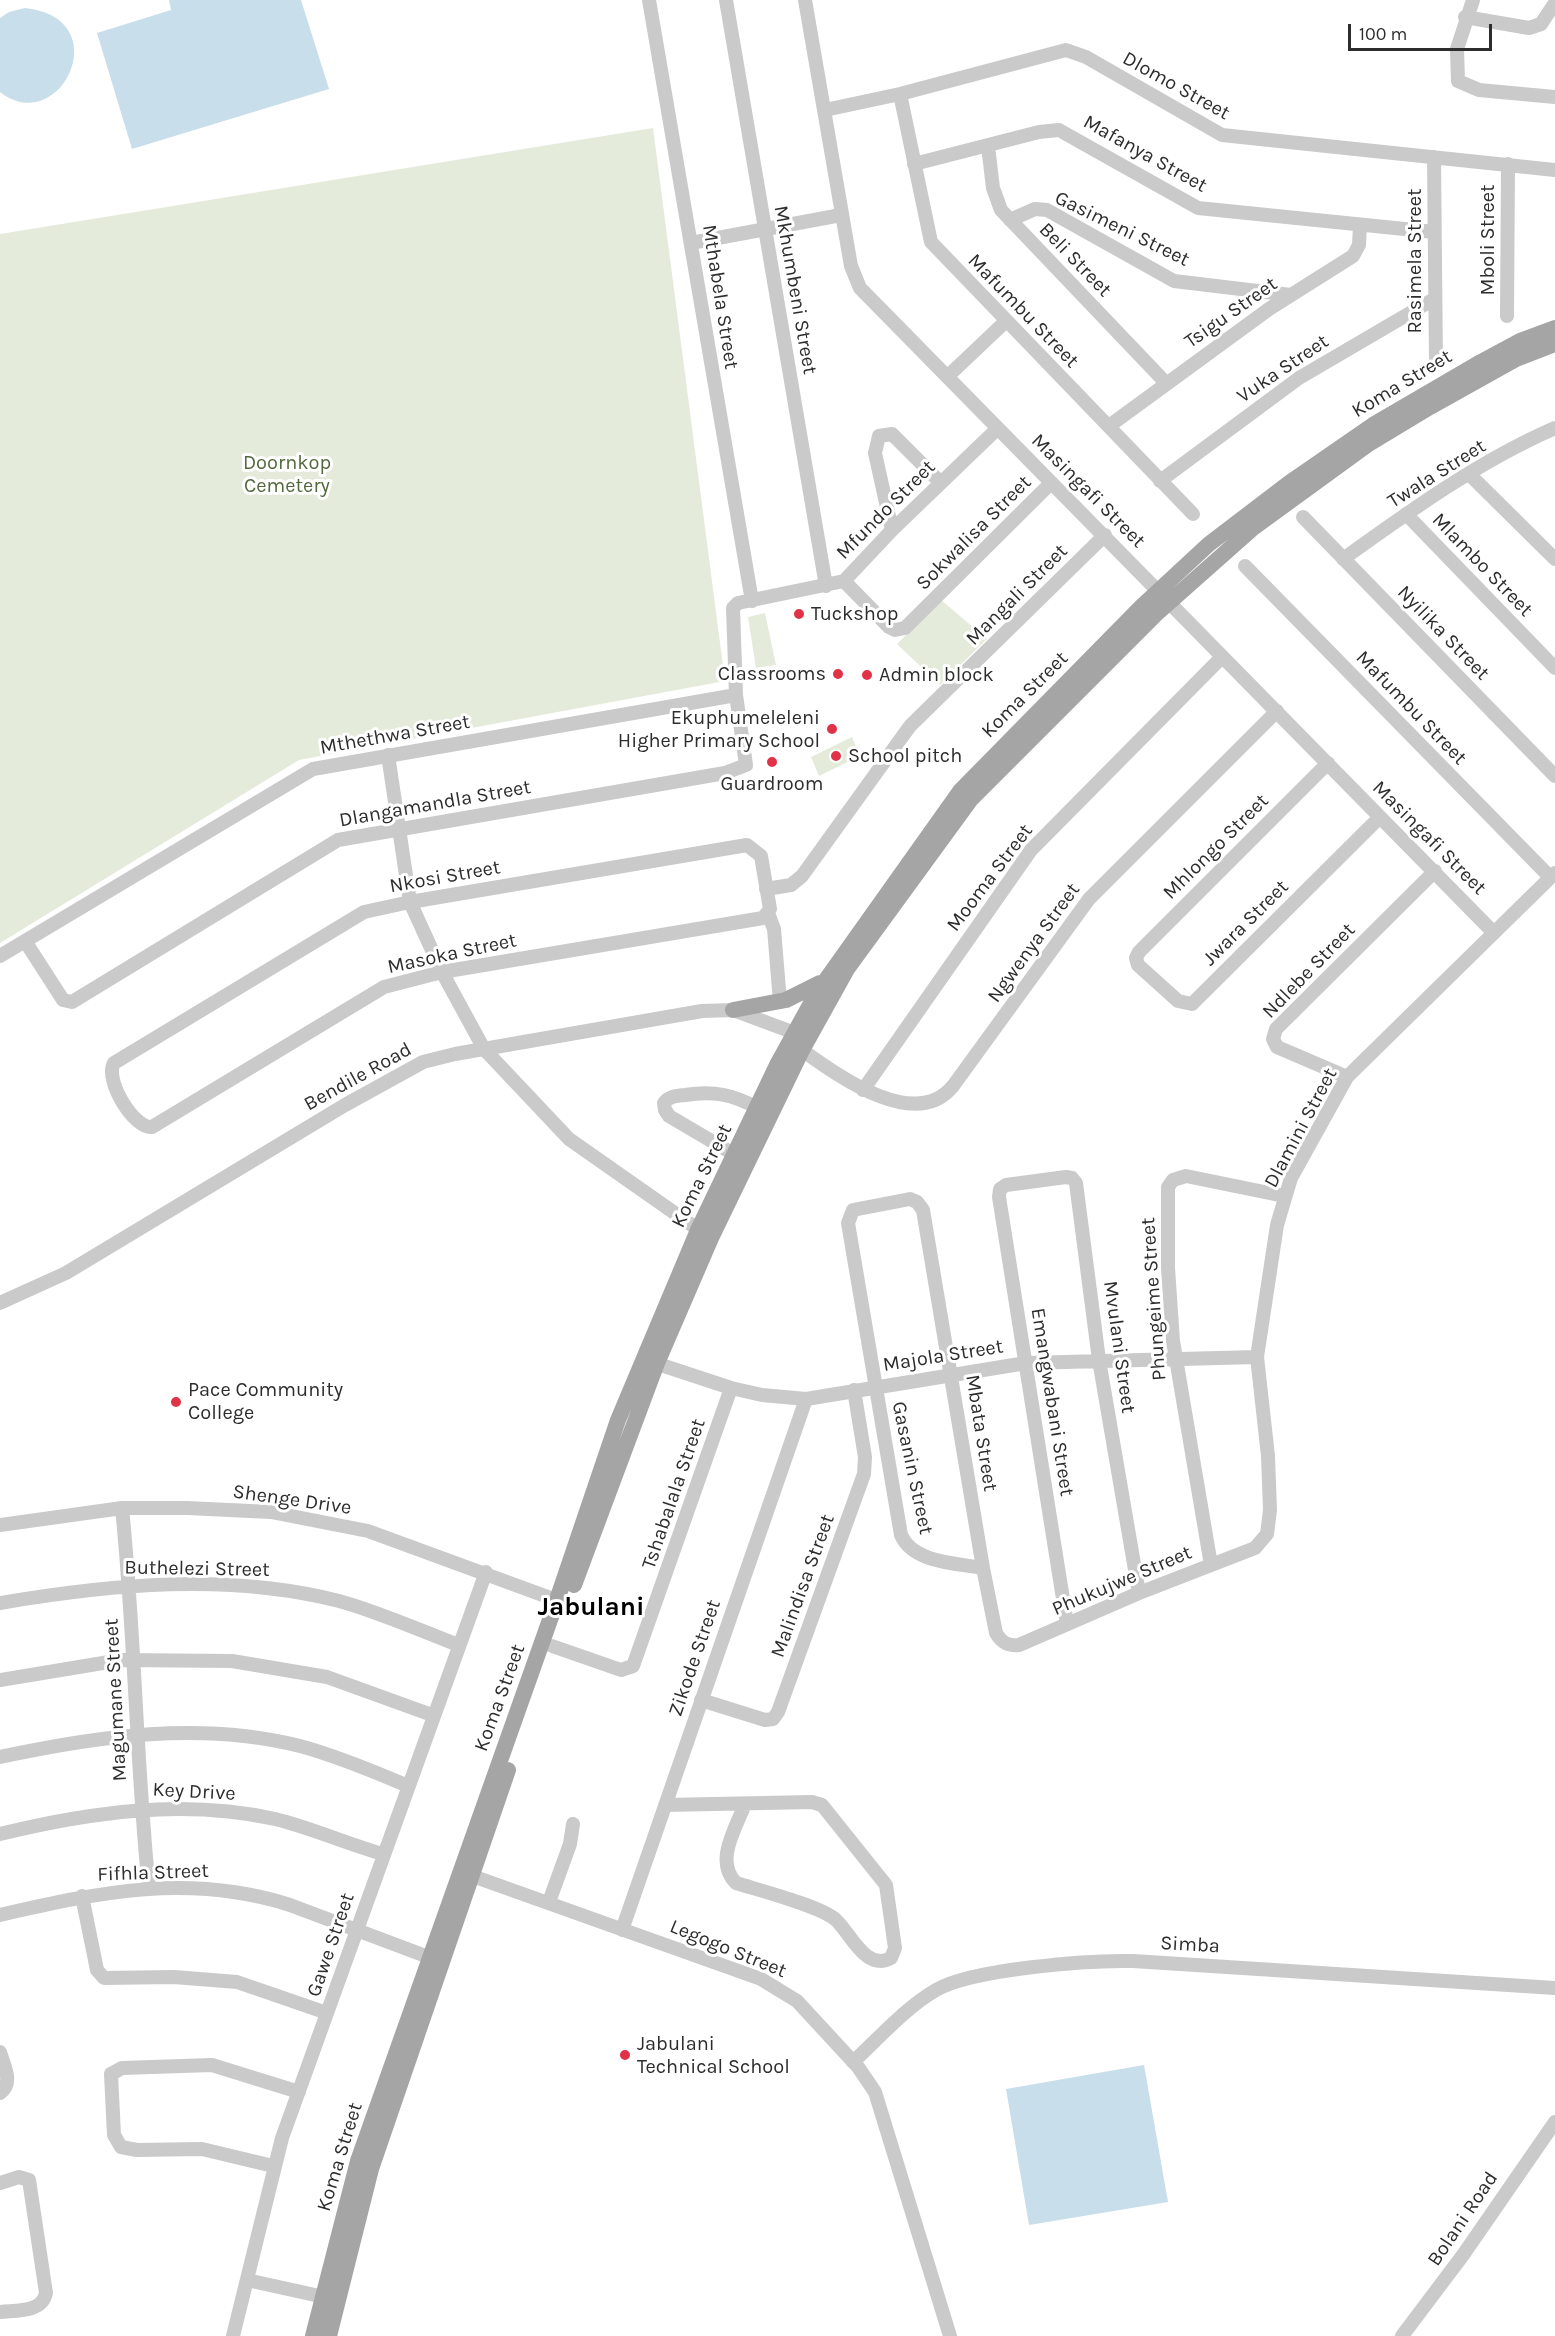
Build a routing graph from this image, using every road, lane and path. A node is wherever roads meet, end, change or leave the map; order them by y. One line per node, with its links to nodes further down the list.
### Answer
1 (649, 0): 20 (street, Mthabela Street)
2 (726, 0): 18 (street, Mkhumbeni Street)
3 (805, 0): 9 (street, Masingafi Street)
4 (1473, 0): 6 (street)
5 (1555, 3): 6 (street)
6 (1465, 17): 8 (street)
7 (900, 94): 9 (street, Dlomo Street); 11 (street, Dlomo Street); 12 (street, Mafumbu Street)
8 (1555, 97)
9 (825, 110): 15 (street, Masingafi Street)
10 (988, 146): 12 (street, Mafanya Street); 16 (street, Beli Street); 17 (street, Mafanya Street)
11 (1434, 157): 13 (street, Dlomo Street); 19 (street, Rasimela Street)
12 (914, 164): 24 (street, Mafumbu Street)
13 (1508, 164): 14 (street, Dlomo Street); 23 (street, Mboli Street)
14 (1555, 170)
15 (841, 215): 18 (street); 28 (street, Masingafi Street)
16 (1010, 220): 21 (street, Gasimeni Street); 29 (street, Beli Street)
17 (1360, 225): 19 (street, Mafanya Street); 21 (street, Tsigu Street)
18 (765, 229): 20 (street); 46 (street, Mkhumbeni Street)
19 (1434, 232): 22 (street, Rasimela Street)
20 (691, 243): 48 (street, Mthabela Street)
21 (1291, 295): 29 (street, Tsigu Street)
22 (1434, 299): 27 (street, Rasimela Street); 34 (street, Vuka Street)
23 (1507, 316)
24 (1005, 322): 28 (street); 30 (street, Mafumbu Street)
25 (1555, 328): 47 (main road, Koma Street)
26 (1555, 344): 47 (main road, Koma Street)
27 (1436, 364)
28 (947, 377): 31 (street, Masingafi Street)
29 (1166, 383): 30 (street, Tsigu Street)
30 (1109, 426): 34 (street, Mafumbu Street)
31 (998, 428): 35 (street, Mfundo Street); 36 (street, Masingafi Street)
32 (1555, 428): 33 (street, Twala Street)
33 (1470, 475): 38 (street, Twala Street); 43 (street)
34 (1160, 481): 37 (street, Mafumbu Street)
35 (940, 482): 40 (street, Mfundo Street); 40 (street)
36 (1051, 483): 41 (street, Masingafi Street); 45 (street, Sokwalisa Street)
37 (1193, 514)
38 (1406, 514): 42 (street, Twala Street); 50 (street, Mlambo Street)
39 (1303, 518): 42 (street, Nyilika Street)
40 (891, 530): 45 (street, Mfundo Street)
41 (1105, 535): 47 (street, Masingafi Street); 60 (street, Mangali Street)
42 (1343, 559): 55 (street, Nyilika Street)
43 (1555, 559)
44 (1245, 566): 59 (street, Mafumbu Street)
45 (844, 581): 46 (street, Mfundo Street)
46 (826, 586): 48 (street, Mfundo Street)
47 (1164, 595): 49 (street, Masingafi Street); 68 (main road, Koma Street); 71 (main road, Koma Street)
48 (752, 601): 51 (street)
49 (1222, 657): 52 (street, Masingafi Street); 75 (street, Mooma Street)
50 (1555, 668)
51 (736, 695): 53 (street, Mthethwa Street); 57 (street, Dlangamandla Street)
52 (1277, 711): 54 (street, Masingafi Street); 75 (street, Ngwenya Street)
53 (388, 755): 57 (street); 64 (street, Mthethwa Street)
54 (1328, 763): 56 (street, Masingafi Street); 66 (street, Mhlongo Street)
55 (1553, 770)
56 (1380, 817): 58 (street, Masingafi Street); 66 (street, Jwara Street)
57 (399, 829): 61 (street); 64 (street, Dlangamandla Street)
58 (1435, 871): 63 (street, Masingafi Street); 74 (street, Ndlebe Street)
59 (1553, 875): 63 (street, Dlamini Street)
60 (766, 889): 61 (street, Nkosi Street); 62 (street, Nkosi Street)
61 (410, 902): 67 (street); 73 (street, Nkosi Street)
62 (766, 915): 67 (street, Masoka Street); 69 (street, Nkosi Street)
63 (1494, 933): 74 (street, Dlamini Street)
64 (25, 941): 65 (street, Mthethwa Street)
65 (0, 956)
66 (1136, 960)
67 (442, 972): 72 (street); 73 (street, Masoka Street)
68 (826, 979): 69 (main road); 71 (main road, Koma Street)
69 (780, 1002): 70 (main road)
70 (733, 1010): 71 (street, Bendile Road); 72 (street, Bendile Road)
71 (801, 1040): 75 (street, Ngwenya Street); 76 (main road, Koma Street); 77 (main road, Koma Street)
72 (484, 1048): 81 (street); 82 (street, Bendile Road)
73 (110, 1071)
74 (1347, 1077): 79 (street, Dlamini Street)
75 (863, 1090)
76 (758, 1108): 77 (main road, Koma Street); 77 (street)
77 (741, 1159): 81 (main road, Koma Street)
78 (1002, 1187): 85 (street, Mvulani Street); 87 (street, Emangwabani Street)
79 (1284, 1196): 83 (street, Dlamini Street); 84 (street, Phungeime Street)
80 (919, 1204): 88 (street, Mbata Street); 89 (street, Gasanin Street)
81 (705, 1234): 86 (main road, Koma Street)
82 (0, 1302)
83 (1257, 1357): 84 (street, Majola Street); 95 (street, Dlamini Street)
84 (1175, 1359): 85 (street, Majola Street); 96 (street, Phungeime Street)
85 (1100, 1360): 87 (street, Majola Street); 100 (street, Mvulani Street)
86 (650, 1361): 90 (street, Majola Street); 101 (main road, Koma Street)
87 (1026, 1363): 88 (street, Majola Street); 103 (street, Emangwabani Street)
88 (952, 1375): 89 (street, Majola Street); 97 (street, Mbata Street)
89 (876, 1387): 91 (street, Majola Street); 97 (street, Gasanin Street)
90 (731, 1388): 92 (street, Majola Street); 106 (street, Tshabalala Street)
91 (854, 1390): 92 (street, Majola Street); 109 (street, Malindisa Street)
92 (806, 1399): 109 (street, Zikode Street)
93 (122, 1508): 94 (street, Shenge Drive); 98 (street, Shenge Drive); 99 (street, Magumane Street)
94 (0, 1525)
95 (1264, 1540): 96 (street, Phukujwe Street)
96 (1212, 1565): 100 (street, Phukujwe Street)
97 (983, 1569): 104 (street, Mbata Street)
98 (486, 1572): 101 (street, Shenge Drive); 105 (street, Gawe Street)
99 (130, 1586): 102 (street, Buthelezi Street); 105 (street, Buthelezi Street); 107 (street, Magumane Street)
100 (1139, 1593): 103 (street, Phukujwe Street)
101 (562, 1602): 106 (main road, Koma Street); 120 (main road, Koma Street)
102 (0, 1604)
103 (1068, 1624): 104 (street, Phukujwe Street)
104 (996, 1633)
105 (458, 1645): 110 (street, Gawe Street)
106 (552, 1646): 120 (main road, Koma Street)
107 (133, 1660): 108 (street); 110 (street); 111 (street, Magumane Street)
108 (0, 1680)
109 (701, 1700): 115 (street, Zikode Street)
110 (432, 1715): 113 (street, Gawe Street)
111 (139, 1734): 112 (street); 113 (street); 116 (street, Magumane Street)
112 (0, 1757)
113 (408, 1786): 119 (street, Gawe Street)
114 (746, 1804): 114 (street); 115 (street)
115 (665, 1805): 126 (street, Zikode Street)
116 (141, 1809): 118 (street, Key Drive); 119 (street, Key Drive); 121 (street, Magumane Street)
117 (573, 1824): 123 (street)
118 (0, 1834)
119 (383, 1854): 125 (street, Gawe Street)
120 (465, 1873): 123 (street, Legogo Street); 127 (main road, Koma Street)
121 (149, 1889): 122 (street, Fifhla Street); 125 (street, Fifhla Street)
122 (82, 1896): 124 (street, Fifhla Street); 129 (street)
123 (549, 1902): 126 (street, Legogo Street)
124 (0, 1915)
125 (357, 1929): 127 (street, Fifhla Street); 129 (street, Gawe Street)
126 (622, 1930): 131 (street, Legogo Street)
127 (436, 1959): 138 (main road, Koma Street)
128 (1555, 1988): 131 (street, Simba)
129 (327, 2013): 132 (street, Gawe Street)
130 (0, 2052): 133 (street)
131 (853, 2062): 143 (street, Legogo Street)
132 (299, 2092): 135 (street, Gawe Street); 135 (street)
133 (0, 2093)
134 (1555, 2122): 144 (street, Bolani Road)
135 (273, 2166): 137 (street, Gawe Street)
136 (0, 2183): 139 (street)
137 (247, 2280): 138 (street); 140 (street, Gawe Street)
138 (331, 2298): 141 (main road, Koma Street); 142 (main road, Koma Street)
139 (0, 2312)
140 (233, 2336)
141 (313, 2336)
142 (329, 2336)
143 (950, 2336)
144 (1402, 2336)

